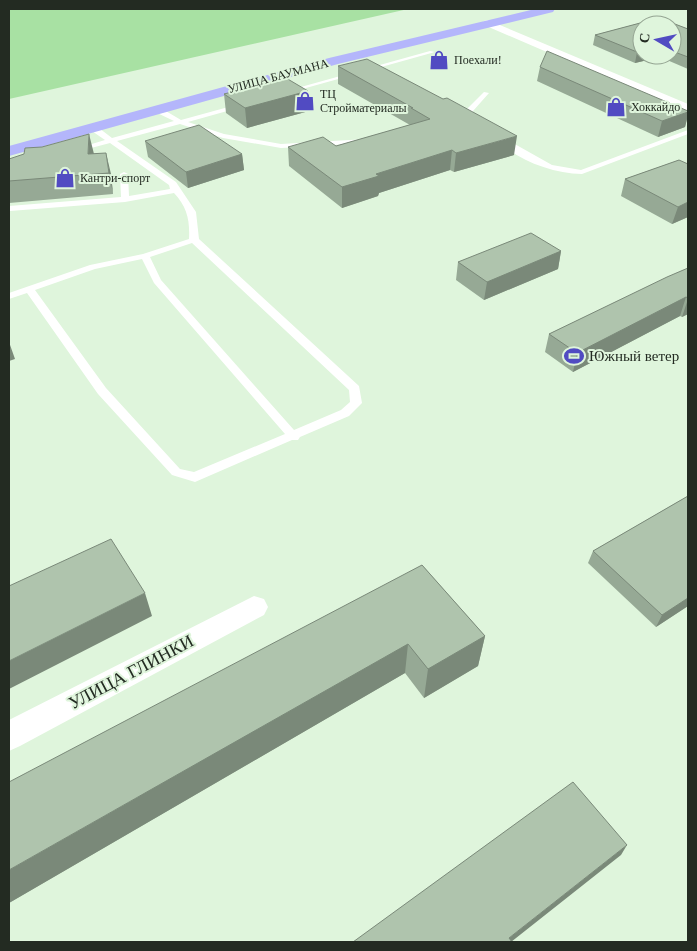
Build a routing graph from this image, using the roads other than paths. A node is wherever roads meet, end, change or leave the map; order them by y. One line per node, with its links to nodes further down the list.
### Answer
1 (549, 9): 2 (main road, УЛИЦА БАУМАНА)
2 (488, 23): 4 (main road, УЛИЦА БАУМАНА); 9 (street)
3 (432, 52): 4 (lane)
4 (344, 67): 6 (lane); 8 (main road, УЛИЦА БАУМАНА)
5 (486, 93): 12 (lane)
6 (280, 94)
7 (253, 102): 10 (lane)
8 (156, 109): 10 (lane); 11 (main road, УЛИЦА БАУМАНА)
9 (688, 110)
10 (180, 122): 15 (lane); 16 (lane)
11 (92, 127): 15 (lane); 17 (main road, УЛИЦА БАУМАНА)
12 (484, 130)
13 (688, 132): 14 (lane)
14 (492, 135)
15 (112, 141): 18 (lane); 20 (lane)
16 (371, 141)
17 (9, 151)
18 (65, 154)
19 (124, 174): 21 (lane)
20 (175, 190): 21 (lane); 23 (lane)
21 (125, 199): 22 (lane)
22 (10, 208)
23 (194, 240): 24 (lane); 27 (lane)
24 (145, 256): 25 (lane); 27 (lane)
25 (29, 289): 26 (lane); 27 (lane)
26 (9, 296)
27 (294, 436)
28 (254, 607): 29 (street, УЛИЦА ГЛИНКИ)
29 (9, 736)

